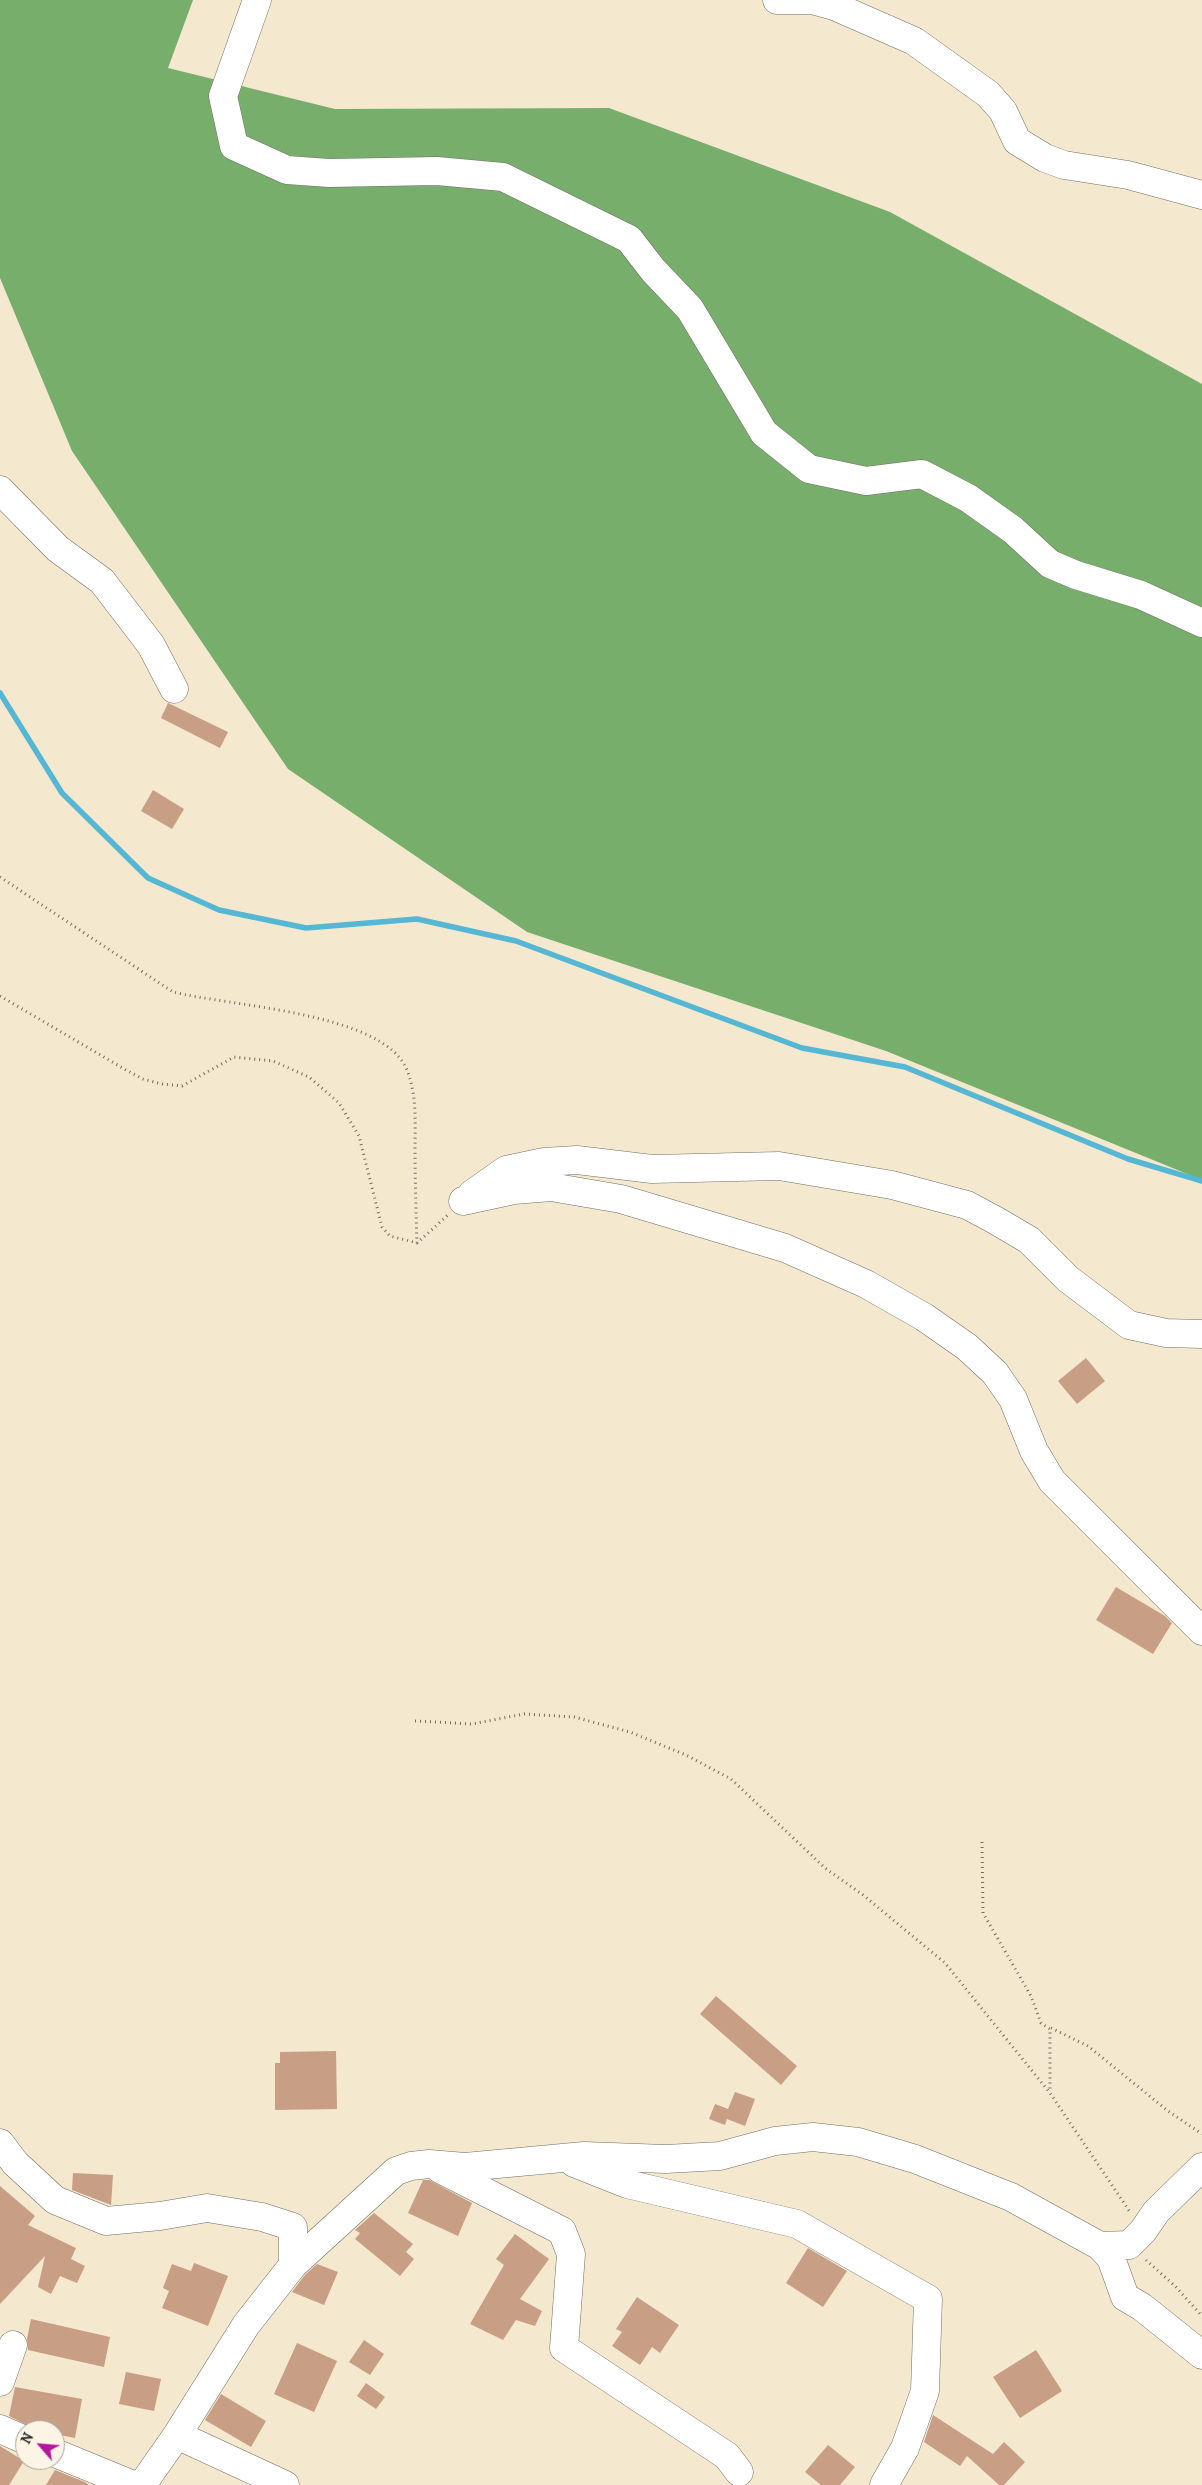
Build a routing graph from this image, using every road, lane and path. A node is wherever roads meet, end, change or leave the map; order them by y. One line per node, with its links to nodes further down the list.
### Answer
1 (257, 0): 5 (street)
2 (777, 0): 3 (street)
3 (1202, 195)
4 (0, 490): 6 (street)
5 (1202, 623)
6 (174, 689)
7 (0, 877): 10 (path)
8 (0, 996): 10 (path)
9 (463, 1201): 10 (path); 11 (street); 12 (street)
10 (417, 1243)
11 (1202, 1334)
12 (1202, 1631)
13 (415, 1720): 16 (path)
14 (982, 1842): 15 (path)
15 (1041, 2023): 16 (path); 17 (path)
16 (1050, 2093): 22 (path)
17 (1202, 2134)
18 (0, 2143): 24 (street)
19 (563, 2159): 20 (street); 23 (street); 37 (street)
20 (429, 2164): 24 (street); 33 (street)
21 (1202, 2167): 22 (street)
22 (1136, 2238): 23 (street); 25 (path)
23 (1100, 2246): 27 (street)
24 (293, 2265): 30 (street)
25 (1202, 2316)
26 (13, 2345): 28 (street)
27 (1202, 2355)
28 (0, 2382)
29 (0, 2429): 31 (street)
30 (177, 2435): 35 (street); 36 (street)
31 (15, 2436)
32 (65, 2457): 34 (street)
33 (738, 2472)
34 (133, 2485)
35 (142, 2485)
36 (285, 2485)
37 (884, 2485)

